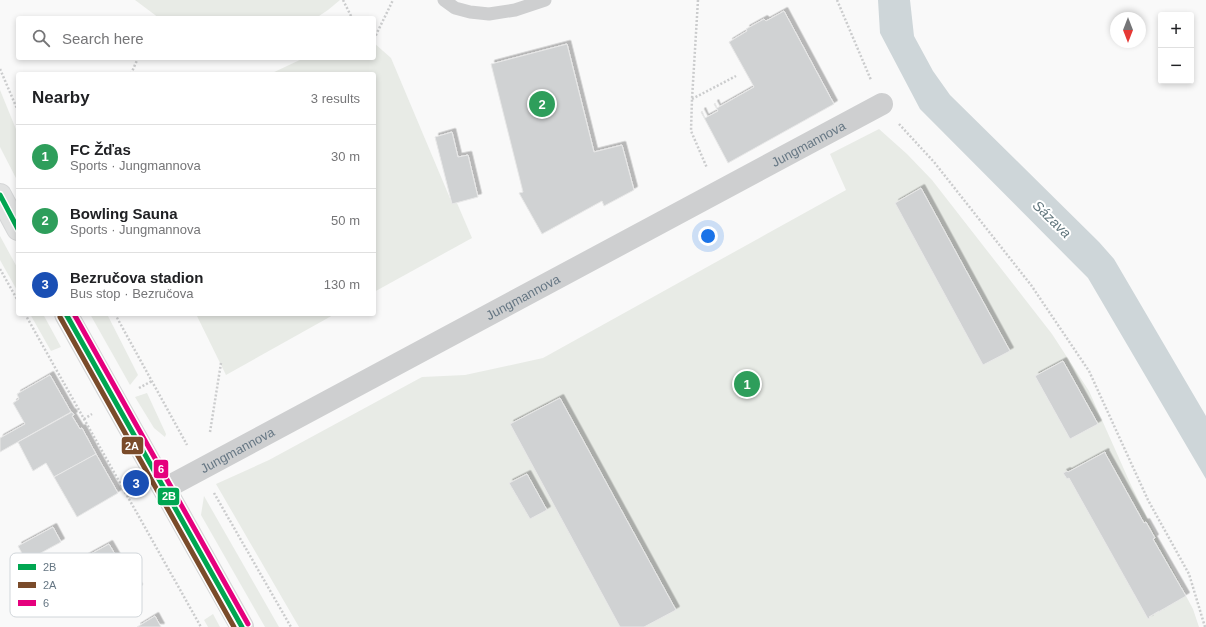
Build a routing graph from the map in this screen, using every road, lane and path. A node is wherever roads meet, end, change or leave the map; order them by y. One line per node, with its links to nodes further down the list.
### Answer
1 (342, 0): 7 (path)
2 (393, 0): 8 (path)
3 (444, 0): 4 (lane)
4 (545, 0)
5 (698, 0): 13 (path)
6 (837, 0): 14 (path)
7 (351, 16)
8 (376, 35)
9 (137, 60): 11 (path)
10 (0, 68): 15 (path)
11 (132, 72)
12 (736, 76): 13 (path)
13 (692, 99): 16 (path)
14 (882, 104): 16 (street, Jungmannova); 30 (path)
15 (16, 105)
16 (718, 192): 25 (street, Jungmannova)
17 (0, 195): 18 (main road)
18 (16, 225)
19 (0, 269): 20 (path)
20 (16, 297)
21 (26, 316): 27 (path)
22 (67, 316): 26 (main road)
23 (116, 316): 25 (path)
24 (221, 363): 25 (path)
25 (200, 470): 26 (street, Jungmannova); 29 (path)
26 (164, 489): 28 (main road)
27 (201, 627)
28 (242, 627)
29 (291, 627)
30 (1205, 627)

